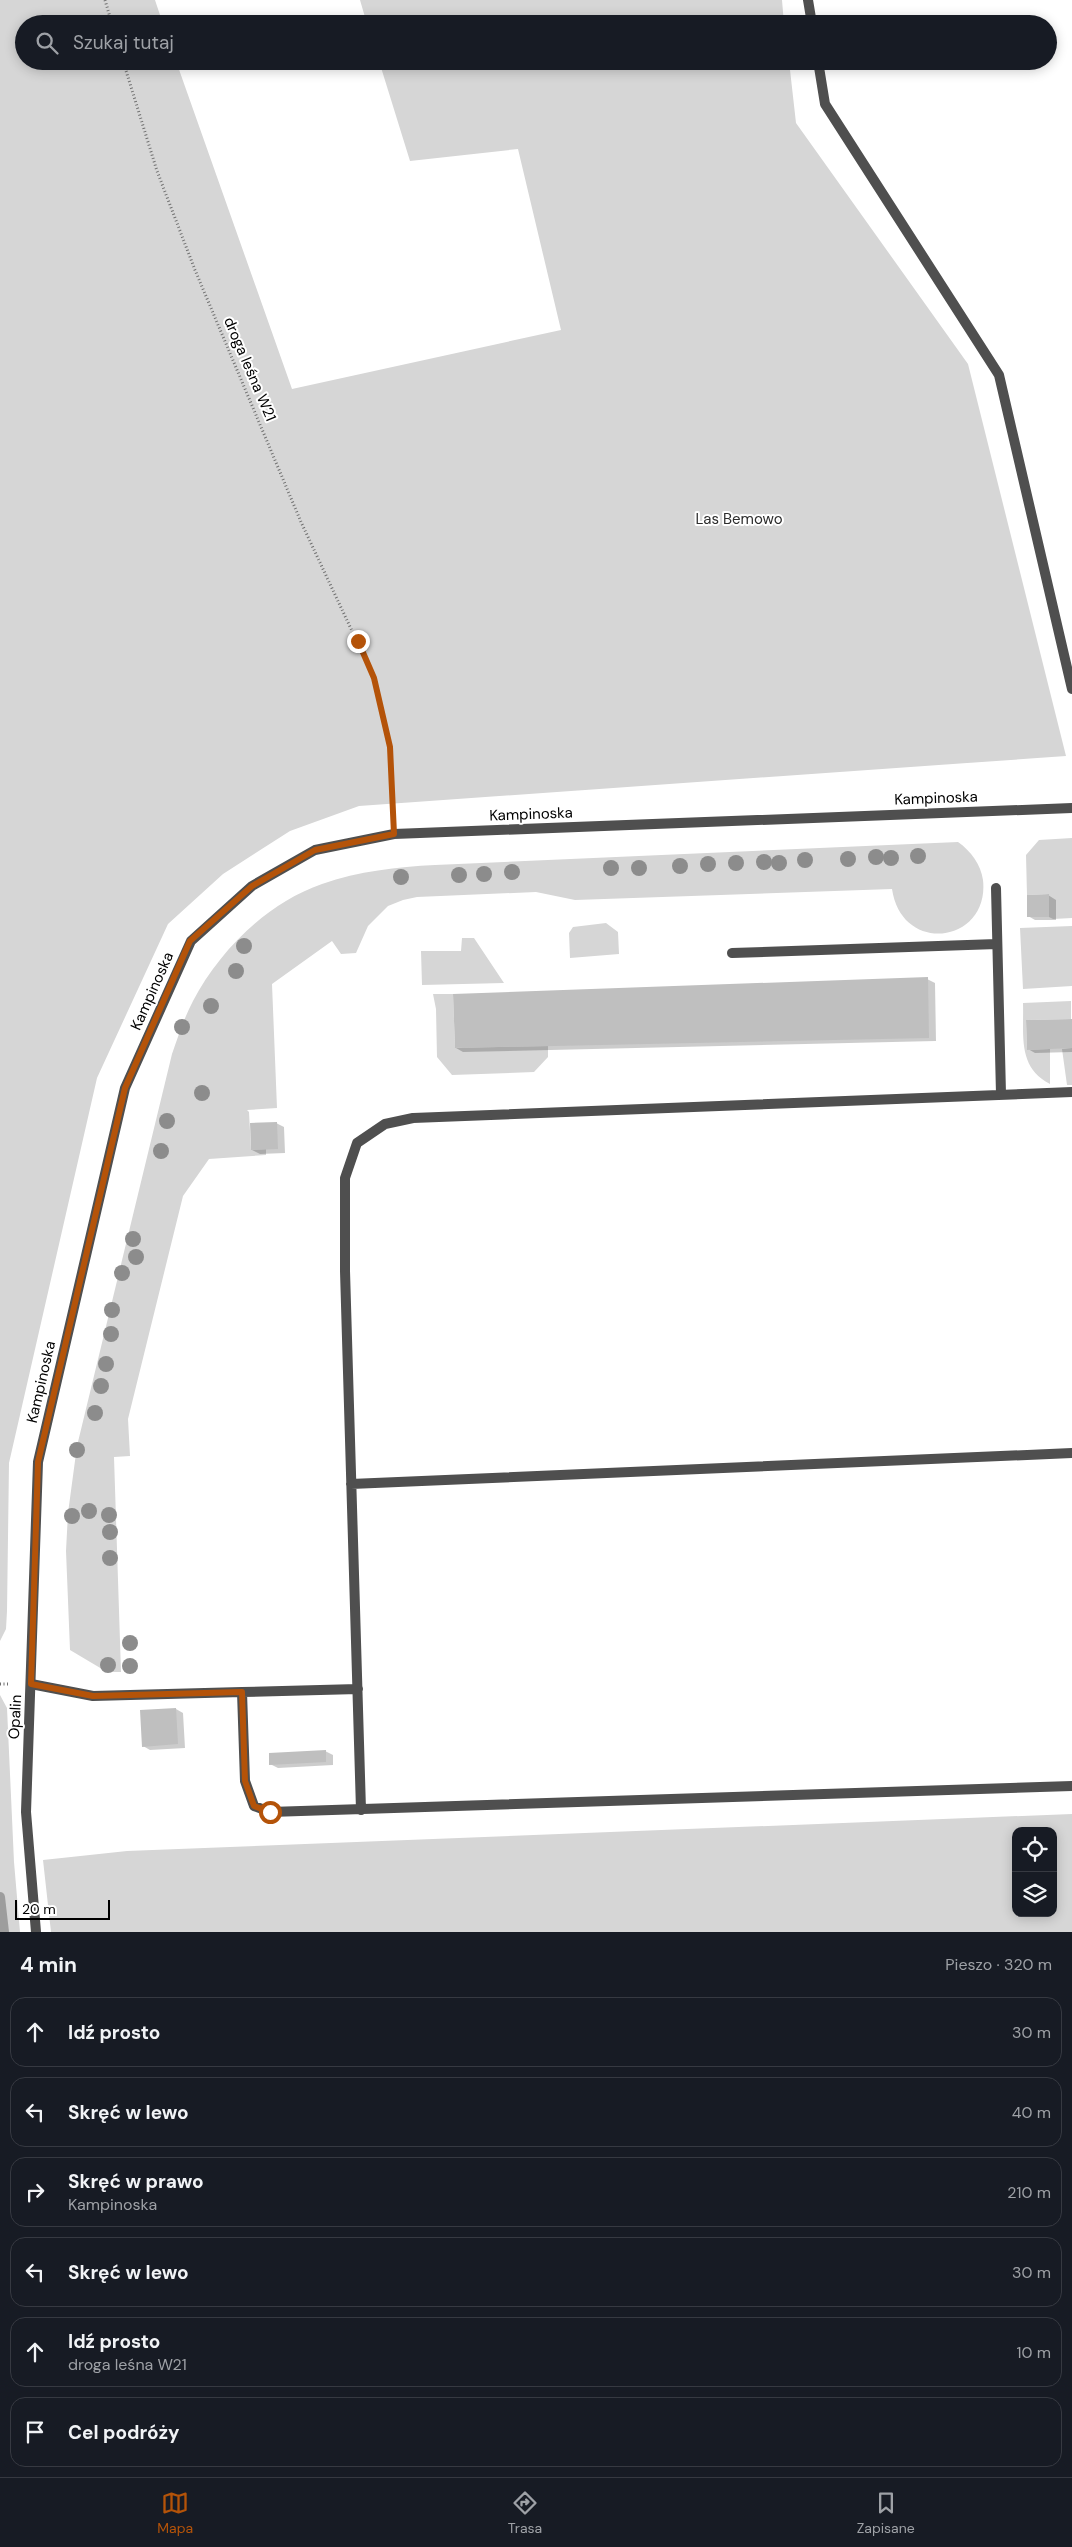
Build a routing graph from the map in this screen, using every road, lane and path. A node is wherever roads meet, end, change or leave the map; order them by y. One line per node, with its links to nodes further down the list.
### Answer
1 (105, 0): 3 (path)
2 (808, 0): 4 (street)
3 (109, 15)
4 (810, 15)
5 (126, 70): 9 (path, droga leśna W21)
6 (819, 70): 7 (street)
7 (1072, 689)
8 (1072, 808): 9 (street, Kampinoska)
9 (394, 834): 17 (street, Kampinoska)
10 (996, 888): 11 (street)
11 (997, 944): 12 (street); 14 (street)
12 (732, 953)
13 (1072, 1092): 14 (street)
14 (1001, 1094): 16 (street)
15 (1072, 1453): 16 (street)
16 (352, 1484): 18 (street)
17 (31, 1684): 19 (street); 22 (street, Opalin)
18 (358, 1689): 19 (street); 21 (street)
19 (242, 1692): 21 (street)
20 (1072, 1786): 21 (street)
21 (362, 1810)
22 (36, 1932)

